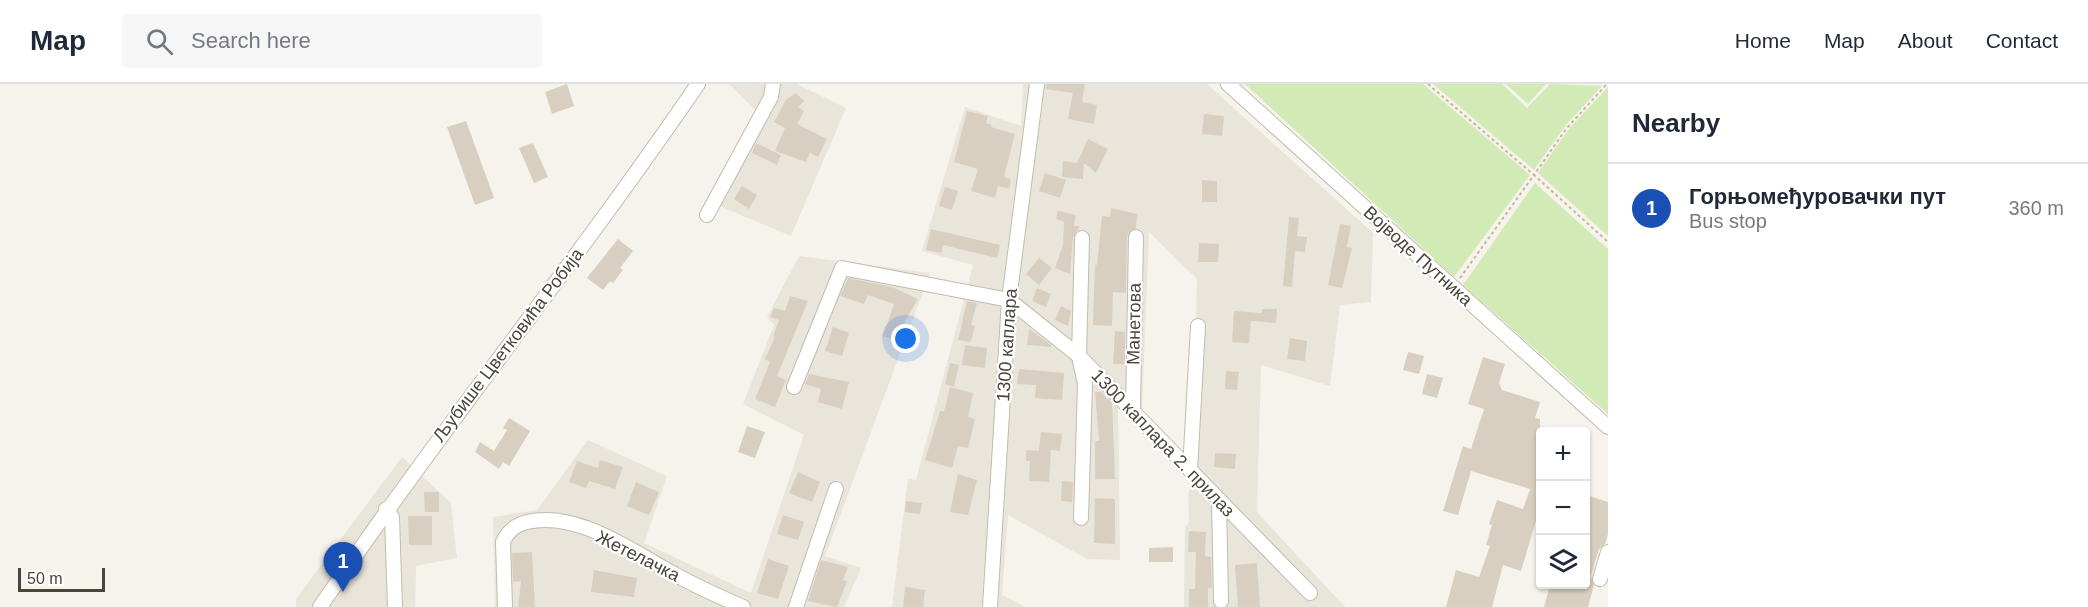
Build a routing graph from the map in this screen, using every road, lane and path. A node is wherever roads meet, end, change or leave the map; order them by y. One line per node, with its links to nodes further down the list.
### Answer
1 (698, 84): 22 (street, Љубише Цветковића Робија)
2 (773, 84): 8 (street)
3 (1037, 84): 13 (street, 1300 каплара)
4 (1228, 84): 12 (street, Војводе Путника)
5 (1428, 84): 7 (path)
6 (1607, 84): 7 (path)
7 (1534, 175): 11 (path); 12 (path)
8 (707, 215)
9 (1136, 237): 17 (street, Манетова)
10 (1082, 238): 15 (street)
11 (1608, 242)
12 (1453, 288): 18 (street, Војводе Путника)
13 (1009, 300): 15 (street, 1300 каплара 2. прилаз); 16 (street); 33 (street, 1300 каплара)
14 (1198, 326): 19 (street)
15 (1079, 356): 17 (street, 1300 каплара 2. прилаз); 23 (street)
16 (794, 387)
17 (1132, 411): 19 (street, 1300 каплара 2. прилаз)
18 (1608, 427)
19 (1190, 470): 21 (street, 1300 каплара 2. прилаз)
20 (836, 489): 32 (street)
21 (1219, 500): 26 (street, 1300 каплара 2. прилаз); 27 (street)
22 (386, 509): 28 (street, Љубише Цветковића Робија); 29 (street)
23 (1081, 518)
24 (1608, 552): 25 (street)
25 (1600, 579)
26 (1310, 593)
27 (1221, 601)
28 (320, 607)
29 (395, 607)
30 (505, 607): 31 (street, Жетелачка)
31 (743, 607)
32 (796, 607)
33 (990, 607)

